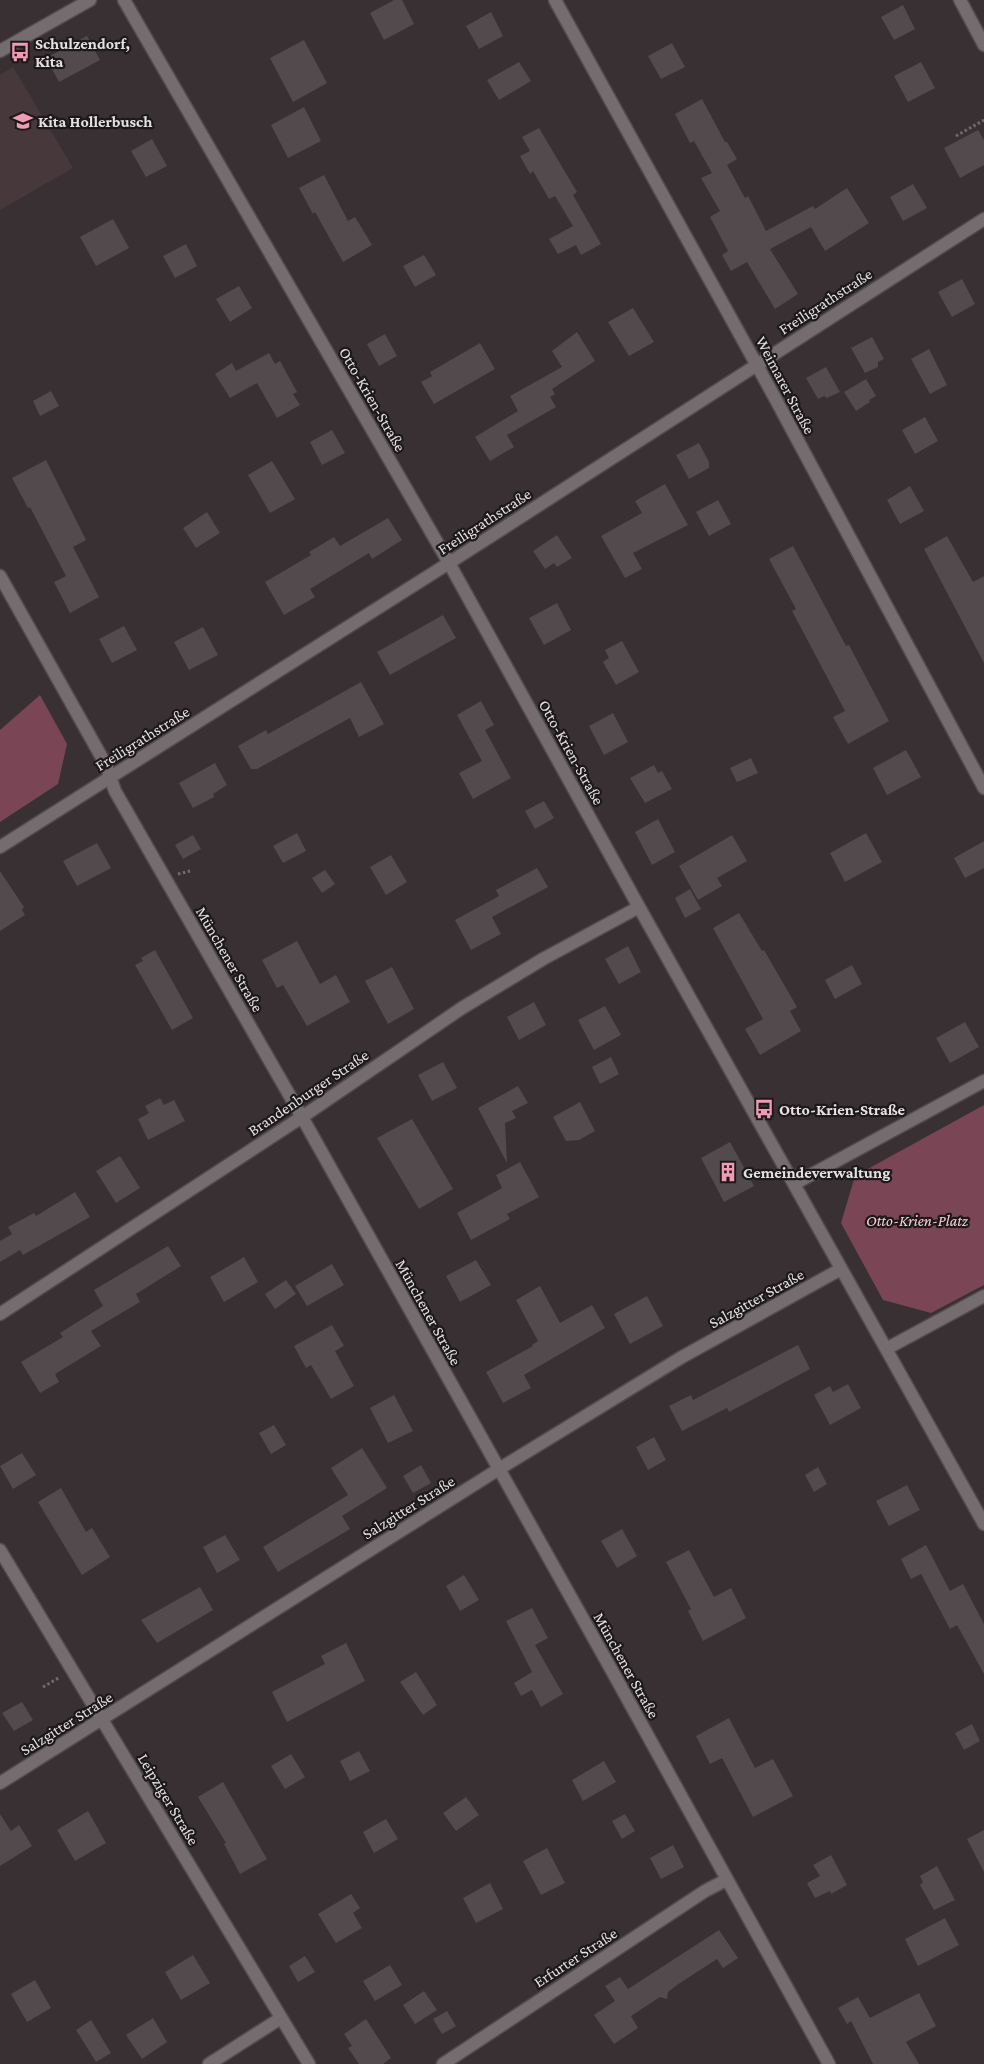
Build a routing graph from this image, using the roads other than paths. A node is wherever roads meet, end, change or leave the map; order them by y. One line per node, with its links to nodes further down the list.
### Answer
1 (90, 0): 6 (street)
2 (124, 0): 9 (street, Otto-Krien-Straße)
3 (555, 0): 8 (street, Weimarer Straße)
4 (960, 0): 5 (street)
5 (984, 45)
6 (0, 51)
7 (984, 219): 8 (street, Freiligrathstraße)
8 (756, 364): 9 (street, Freiligrathstraße); 12 (street, Weimarer Straße)
9 (450, 563): 11 (street, Freiligrathstraße); 14 (street, Otto-Krien-Straße)
10 (0, 576): 11 (street, Münchener Straße)
11 (110, 777): 13 (street, Freiligrathstraße); 16 (street, Münchener Straße)
12 (984, 788)
13 (0, 847)
14 (639, 907): 16 (street, Brandenburger Straße); 17 (street, Otto-Krien-Straße)
15 (984, 1081): 17 (street)
16 (302, 1117): 20 (street, Brandenburger Straße); 22 (street, Münchener Straße)
17 (794, 1184): 18 (street, Otto-Krien-Straße)
18 (841, 1269): 21 (street, Otto-Krien-Straße); 22 (street, Salzgitter Straße)
19 (984, 1296): 21 (street)
20 (0, 1314)
21 (886, 1349): 23 (street, Otto-Krien-Straße)
22 (499, 1469): 25 (street, Salzgitter Straße); 27 (street, Münchener Straße)
23 (984, 1524)
24 (0, 1550): 25 (street, Leipziger Straße)
25 (102, 1720): 26 (street, Salzgitter Straße); 28 (street, Leipziger Straße)
26 (0, 1784)
27 (726, 1880): 31 (street, Erfurter Straße); 32 (street, Münchener Straße)
28 (281, 2018): 29 (street); 30 (street, Leipziger Straße)
29 (209, 2064)
30 (309, 2064)
31 (443, 2064)
32 (829, 2064)

